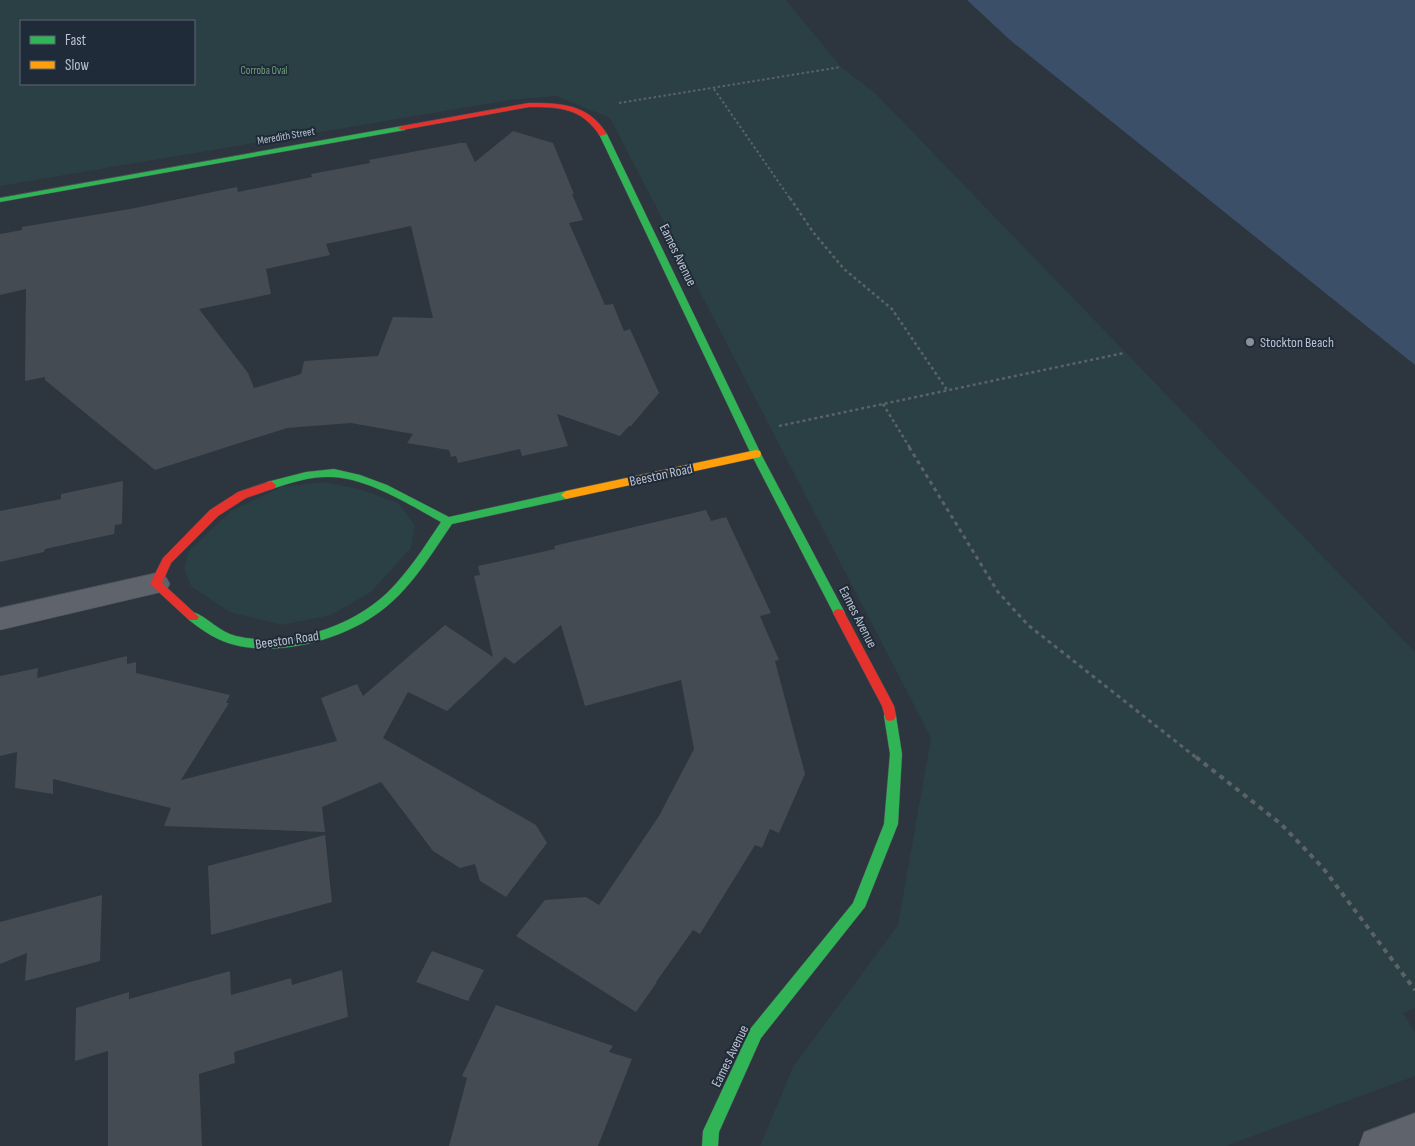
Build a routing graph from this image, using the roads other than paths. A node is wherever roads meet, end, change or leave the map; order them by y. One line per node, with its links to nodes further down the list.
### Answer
1 (576, 110): 2 (street, Meredith Street); 3 (street, Eames Avenue)
2 (0, 200)
3 (756, 454): 4 (street, Beeston Road); 8 (street, Eames Avenue)
4 (448, 521): 5 (street); 5 (street, Beeston Road)
5 (156, 584): 6 (street)
6 (0, 620)
7 (1415, 1132): 9 (street)
8 (710, 1146)
9 (1378, 1146)

